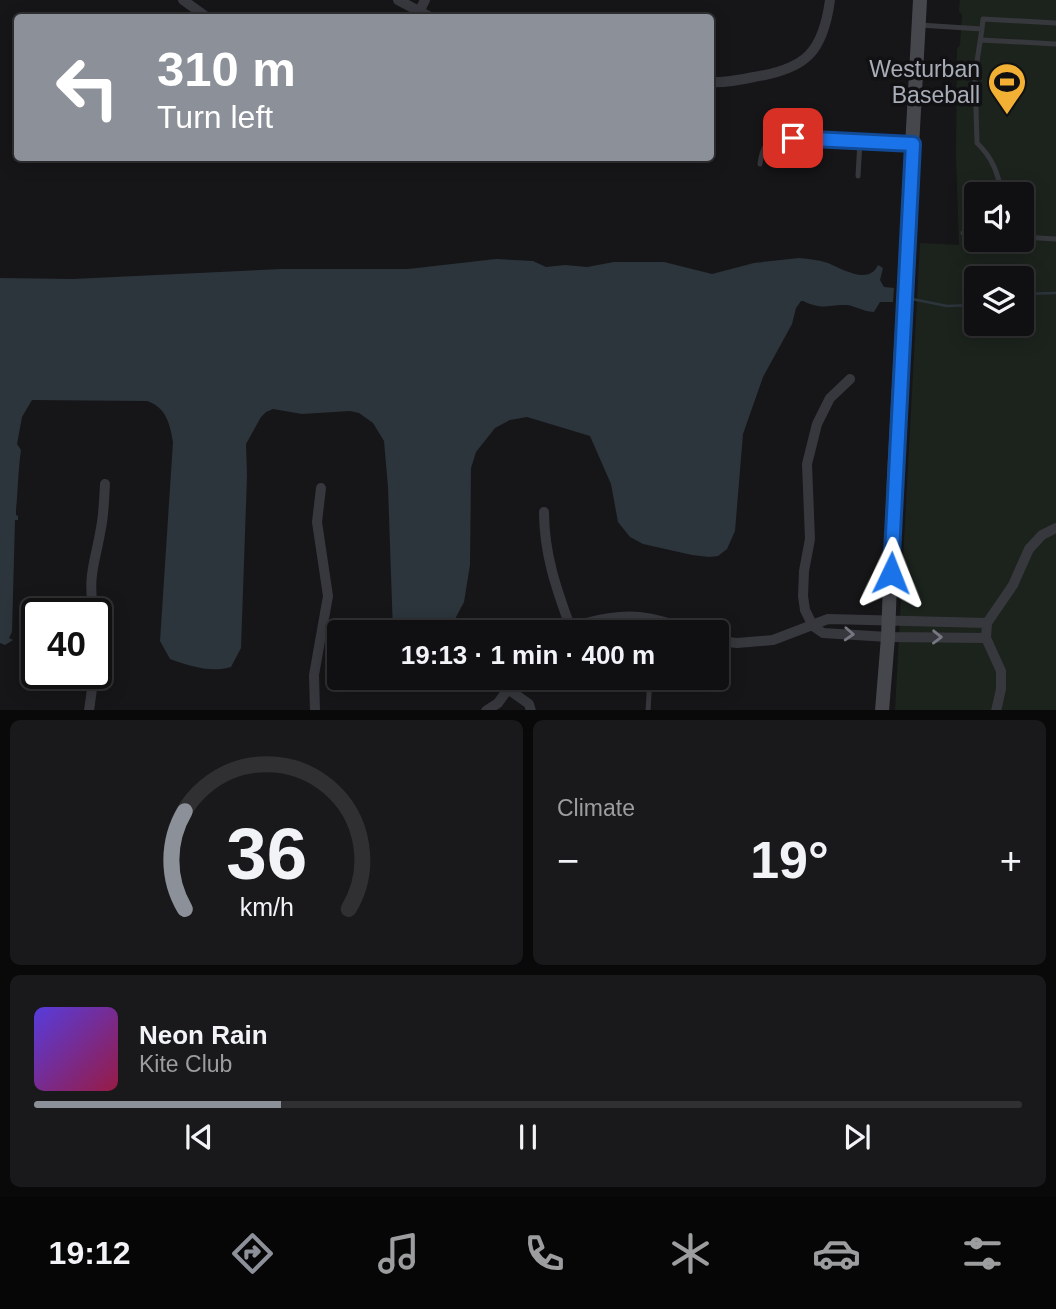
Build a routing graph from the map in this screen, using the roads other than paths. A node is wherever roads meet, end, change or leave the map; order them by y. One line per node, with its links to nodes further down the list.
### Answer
1 (183, 0): 6 (street)
2 (398, 0): 7 (street)
3 (425, 0): 7 (street)
4 (830, 0): 13 (street)
5 (920, 0): 9 (street)
6 (202, 14)
7 (418, 14)
8 (1056, 23): 10 (lane)
9 (919, 25): 10 (lane); 15 (street)
10 (982, 29): 11 (lane)
11 (981, 40): 12 (lane); 18 (lane)
12 (1056, 44)
13 (714, 82)
14 (860, 141): 15 (lane); 16 (lane); 17 (lane)
15 (913, 144): 31 (street)
16 (760, 164)
17 (858, 176)
18 (1000, 182)
19 (1034, 238): 20 (lane)
20 (1056, 239)
21 (849, 379): 33 (street)
22 (105, 484): 26 (street)
23 (321, 488): 43 (street)
24 (544, 512): 28 (street)
25 (1056, 528): 32 (street)
26 (92, 598)
27 (655, 618): 29 (street); 30 (street)
28 (568, 620)
29 (596, 620)
30 (660, 620)
31 (889, 620): 32 (street); 33 (street); 34 (street)
32 (987, 623): 35 (street)
33 (813, 626): 34 (street, one-way to 34); 36 (street)
34 (888, 637): 35 (street, one-way to 35); 47 (street)
35 (986, 638): 48 (street)
36 (729, 641)
37 (92, 689): 42 (street)
38 (508, 690): 41 (street)
39 (509, 690): 45 (street)
40 (649, 690): 46 (lane)
41 (502, 707): 44 (street)
42 (89, 710)
43 (315, 710)
44 (486, 710)
45 (531, 710)
46 (648, 710)
47 (882, 710)
48 (996, 710)

